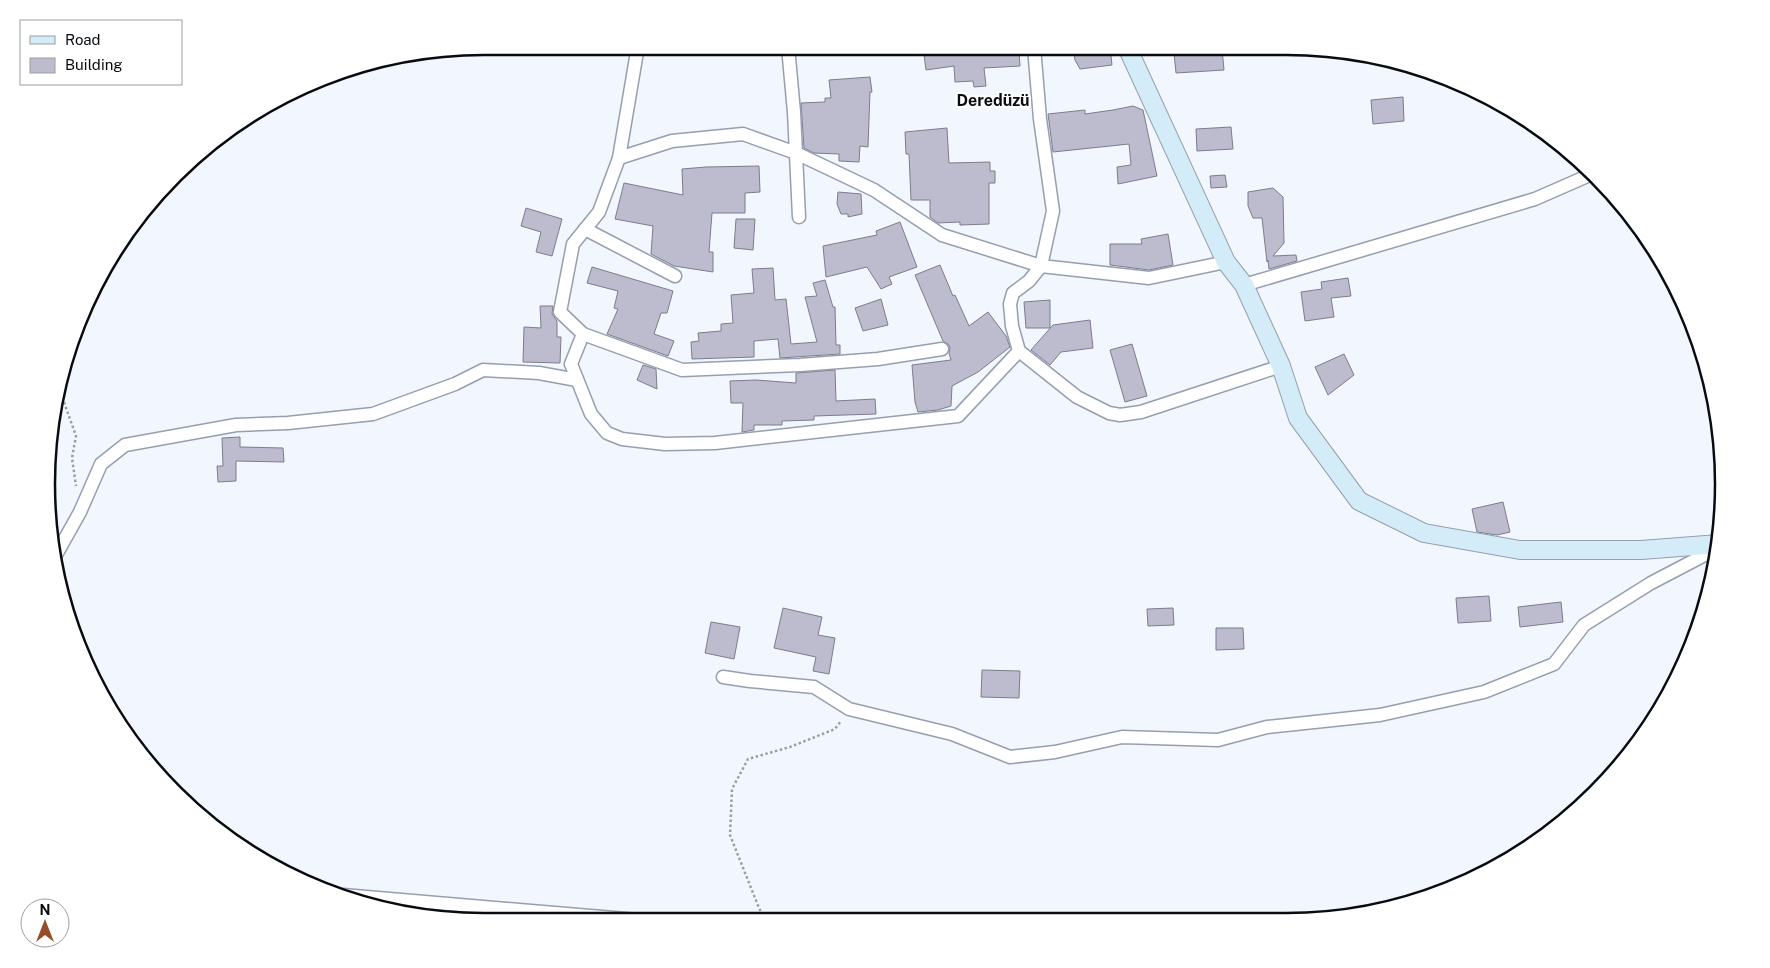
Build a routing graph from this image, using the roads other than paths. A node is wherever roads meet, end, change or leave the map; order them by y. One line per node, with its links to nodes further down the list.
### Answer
1 (636, 55): 6 (street)
2 (789, 55): 5 (street)
3 (1035, 55): 11 (street)
4 (1131, 55): 10 (street)
5 (796, 153): 6 (street); 8 (street); 11 (street)
6 (619, 158): 9 (street)
7 (1585, 177): 13 (street)
8 (799, 217)
9 (585, 229): 12 (street); 14 (street)
10 (1226, 262): 11 (street); 13 (street)
11 (1041, 266): 16 (street)
12 (675, 276)
13 (1244, 285): 17 (street)
14 (583, 334): 15 (street); 18 (street)
15 (942, 350)
16 (1019, 350): 17 (street); 18 (street)
17 (1281, 366): 19 (street)
18 (577, 380): 20 (street)
19 (1710, 546)
20 (60, 548)
21 (1709, 551): 22 (street)
22 (723, 677)
23 (371, 897): 24 (street)
24 (555, 913)

